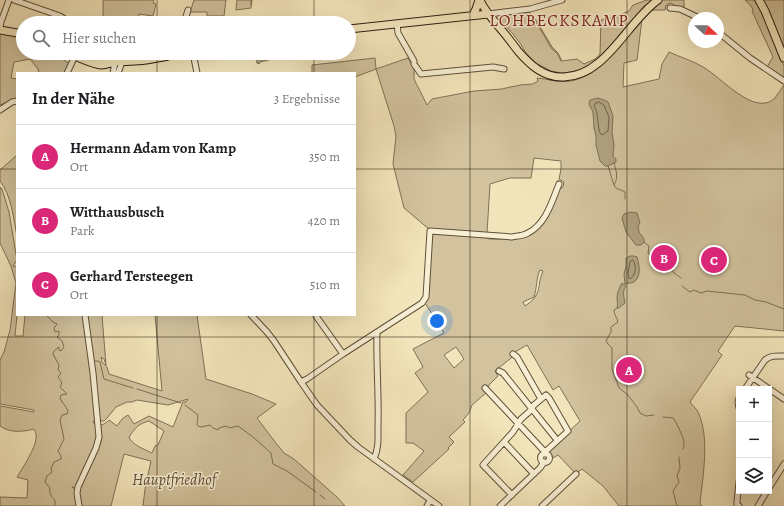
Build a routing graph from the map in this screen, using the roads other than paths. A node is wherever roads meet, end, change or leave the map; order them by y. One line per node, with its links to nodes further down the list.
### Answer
1 (9, 0): 16 (street)
2 (14, 0): 12 (street)
3 (479, 0): 10 (main road); 11 (main road)
4 (562, 0): 10 (street)
5 (658, 0): 10 (main road)
6 (759, 0): 19 (main road)
7 (670, 8): 9 (street)
8 (188, 10): 13 (street)
9 (688, 13)
10 (488, 14): 11 (main road)
11 (473, 15): 14 (main road)
12 (60, 16)
13 (186, 16)
14 (396, 23): 15 (main road); 25 (street)
15 (356, 27)
16 (0, 28): 17 (main road)
17 (16, 32)
18 (724, 37): 30 (street)
19 (784, 58)
20 (70, 60): 26 (street)
21 (84, 60): 24 (main road)
22 (141, 60): 24 (main road)
23 (194, 60): 29 (street)
24 (118, 62): 27 (street); 28 (street)
25 (504, 69)
26 (67, 72)
27 (113, 72)
28 (118, 72)
29 (197, 72)
30 (784, 81)
31 (16, 101): 32 (street)
32 (0, 110)
33 (560, 184): 37 (street)
34 (85, 316): 62 (street)
35 (252, 316): 43 (street)
36 (316, 316): 38 (street)
37 (377, 332): 38 (street); 53 (street)
38 (342, 354): 43 (street)
39 (513, 354): 46 (street)
40 (784, 356): 42 (street)
41 (499, 371): 48 (street)
42 (751, 376): 44 (street); 47 (street)
43 (300, 382): 53 (street)
44 (746, 386)
45 (485, 388): 49 (street)
46 (541, 399): 48 (street); 50 (street)
47 (784, 399)
48 (532, 408): 49 (street); 50 (street)
49 (519, 424): 51 (street); 52 (street)
50 (557, 440): 52 (street)
51 (504, 442): 55 (street); 58 (street)
52 (545, 453): 55 (street)
53 (374, 459): 61 (street)
54 (784, 464): 57 (street)
55 (534, 474): 58 (street)
56 (576, 474): 66 (street)
57 (772, 483)
58 (512, 494): 65 (street)
59 (737, 494): 67 (street)
60 (765, 494): 68 (street)
61 (430, 500): 63 (street); 64 (street)
62 (79, 506)
63 (427, 506)
64 (438, 506)
65 (500, 506)
66 (542, 506)
67 (739, 506)
68 (758, 506)

